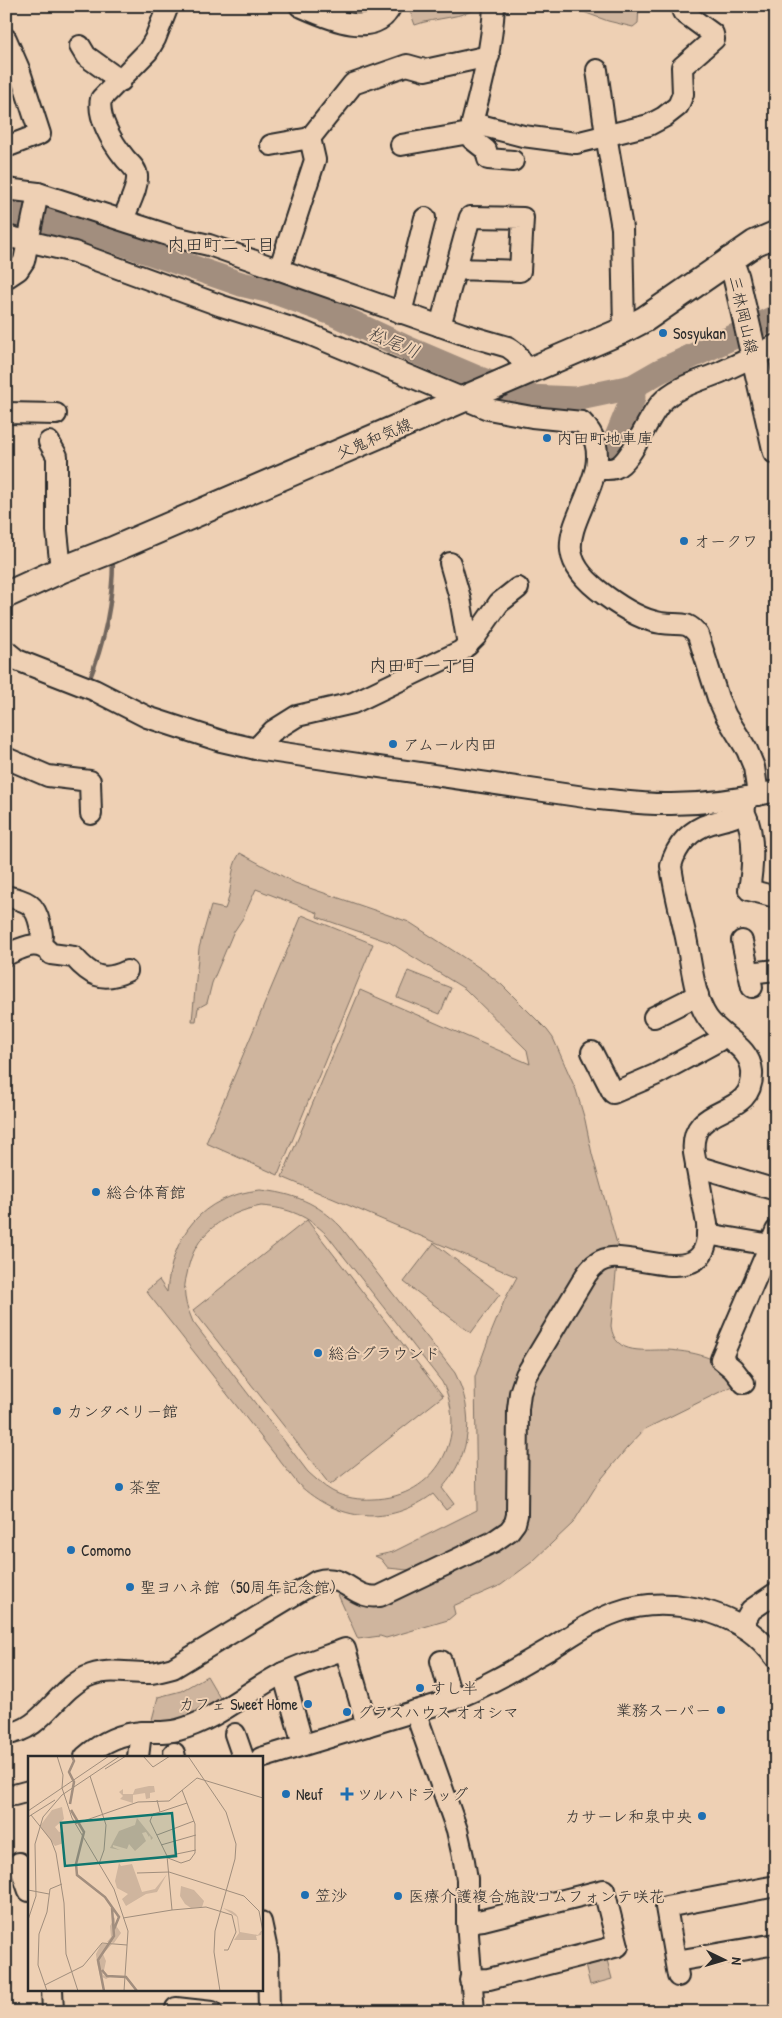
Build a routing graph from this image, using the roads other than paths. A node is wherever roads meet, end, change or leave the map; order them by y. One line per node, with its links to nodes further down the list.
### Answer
1 (168, 6): 11 (street)
2 (300, 6): 3 (street)
3 (391, 6)
4 (494, 6): 8 (street)
5 (680, 6): 13 (street)
6 (6, 39): 10 (street)
7 (80, 46): 11 (street)
8 (489, 56): 12 (street); 14 (street)
9 (597, 70): 13 (street)
10 (12, 71): 17 (street)
11 (120, 81): 22 (street)
12 (476, 128): 13 (street); 16 (street); 18 (street)
13 (606, 135): 35 (street)
14 (310, 138): 15 (street); 31 (street)
15 (271, 145)
16 (401, 145)
17 (6, 148)
18 (513, 161)
19 (6, 190): 20 (street)
20 (37, 198): 21 (street); 27 (street)
21 (83, 207): 22 (street); 25 (street)
22 (127, 210): 25 (street)
23 (424, 218): 33 (street)
24 (776, 224): 28 (street)
25 (160, 232): 31 (street)
26 (6, 236): 27 (street)
27 (28, 237): 32 (street); 38 (street)
28 (766, 238): 29 (main road, 三林岡山線)
29 (730, 260): 35 (main road, 父鬼和気線); 36 (main road, 三林岡山線)
30 (456, 269): 34 (street)
31 (280, 270): 33 (street)
32 (6, 278)
33 (401, 312): 34 (street)
34 (440, 326): 37 (street)
35 (624, 330): 37 (main road, 父鬼和気線)
36 (761, 351): 42 (main road, 三林岡山線); 43 (street)
37 (523, 374): 38 (main road, 父鬼和気線)
38 (470, 397): 43 (street); 45 (main road, 父鬼和気線)
39 (6, 413): 40 (street)
40 (56, 414)
41 (49, 442): 45 (street)
42 (776, 451)
43 (596, 468): 52 (street)
44 (450, 563): 48 (street)
45 (61, 570): 47 (main road, 父鬼和気線)
46 (518, 588): 48 (street)
47 (6, 596)
48 (468, 645): 50 (street)
49 (6, 651): 50 (street)
50 (256, 749): 52 (street)
51 (6, 758): 53 (street)
52 (756, 798): 55 (street); 61 (street)
53 (91, 814)
54 (6, 896): 57 (street)
55 (776, 897)
56 (742, 941): 59 (street)
57 (40, 945): 58 (street); 60 (street)
58 (6, 955)
59 (776, 970)
60 (127, 971)
61 (698, 995): 62 (street); 63 (street)
62 (654, 1017)
63 (724, 1035): 64 (street); 65 (street)
64 (592, 1053)
65 (696, 1166): 66 (street); 67 (street)
66 (776, 1190)
67 (708, 1234): 68 (street); 79 (street)
68 (774, 1241): 69 (street)
69 (744, 1383)
70 (776, 1593): 71 (street)
71 (742, 1626): 72 (street); 75 (street)
72 (776, 1658)
73 (441, 1661): 75 (street)
74 (283, 1673): 77 (street); 78 (street); 81 (street)
75 (452, 1700): 76 (street)
76 (415, 1711): 77 (street); 91 (street)
77 (367, 1726): 81 (street)
78 (141, 1732): 82 (street); 83 (street)
79 (6, 1734)
80 (235, 1734): 84 (street)
81 (303, 1745): 85 (street)
82 (87, 1756)
83 (138, 1756)
84 (243, 1756)
85 (262, 1758)
86 (28, 1791): 87 (street)
87 (6, 1795)
88 (18, 1862): 90 (street)
89 (776, 1886): 93 (street)
90 (28, 1888)
91 (468, 1922): 95 (street); 95 (street)
92 (262, 1933): 94 (street)
93 (776, 1944)
94 (265, 1966): 100 (street)
95 (470, 1980): 101 (street)
96 (52, 1990): 99 (street)
97 (176, 2008): 98 (street)
98 (205, 2011)
99 (52, 2012)
100 (269, 2012)
101 (474, 2012)

